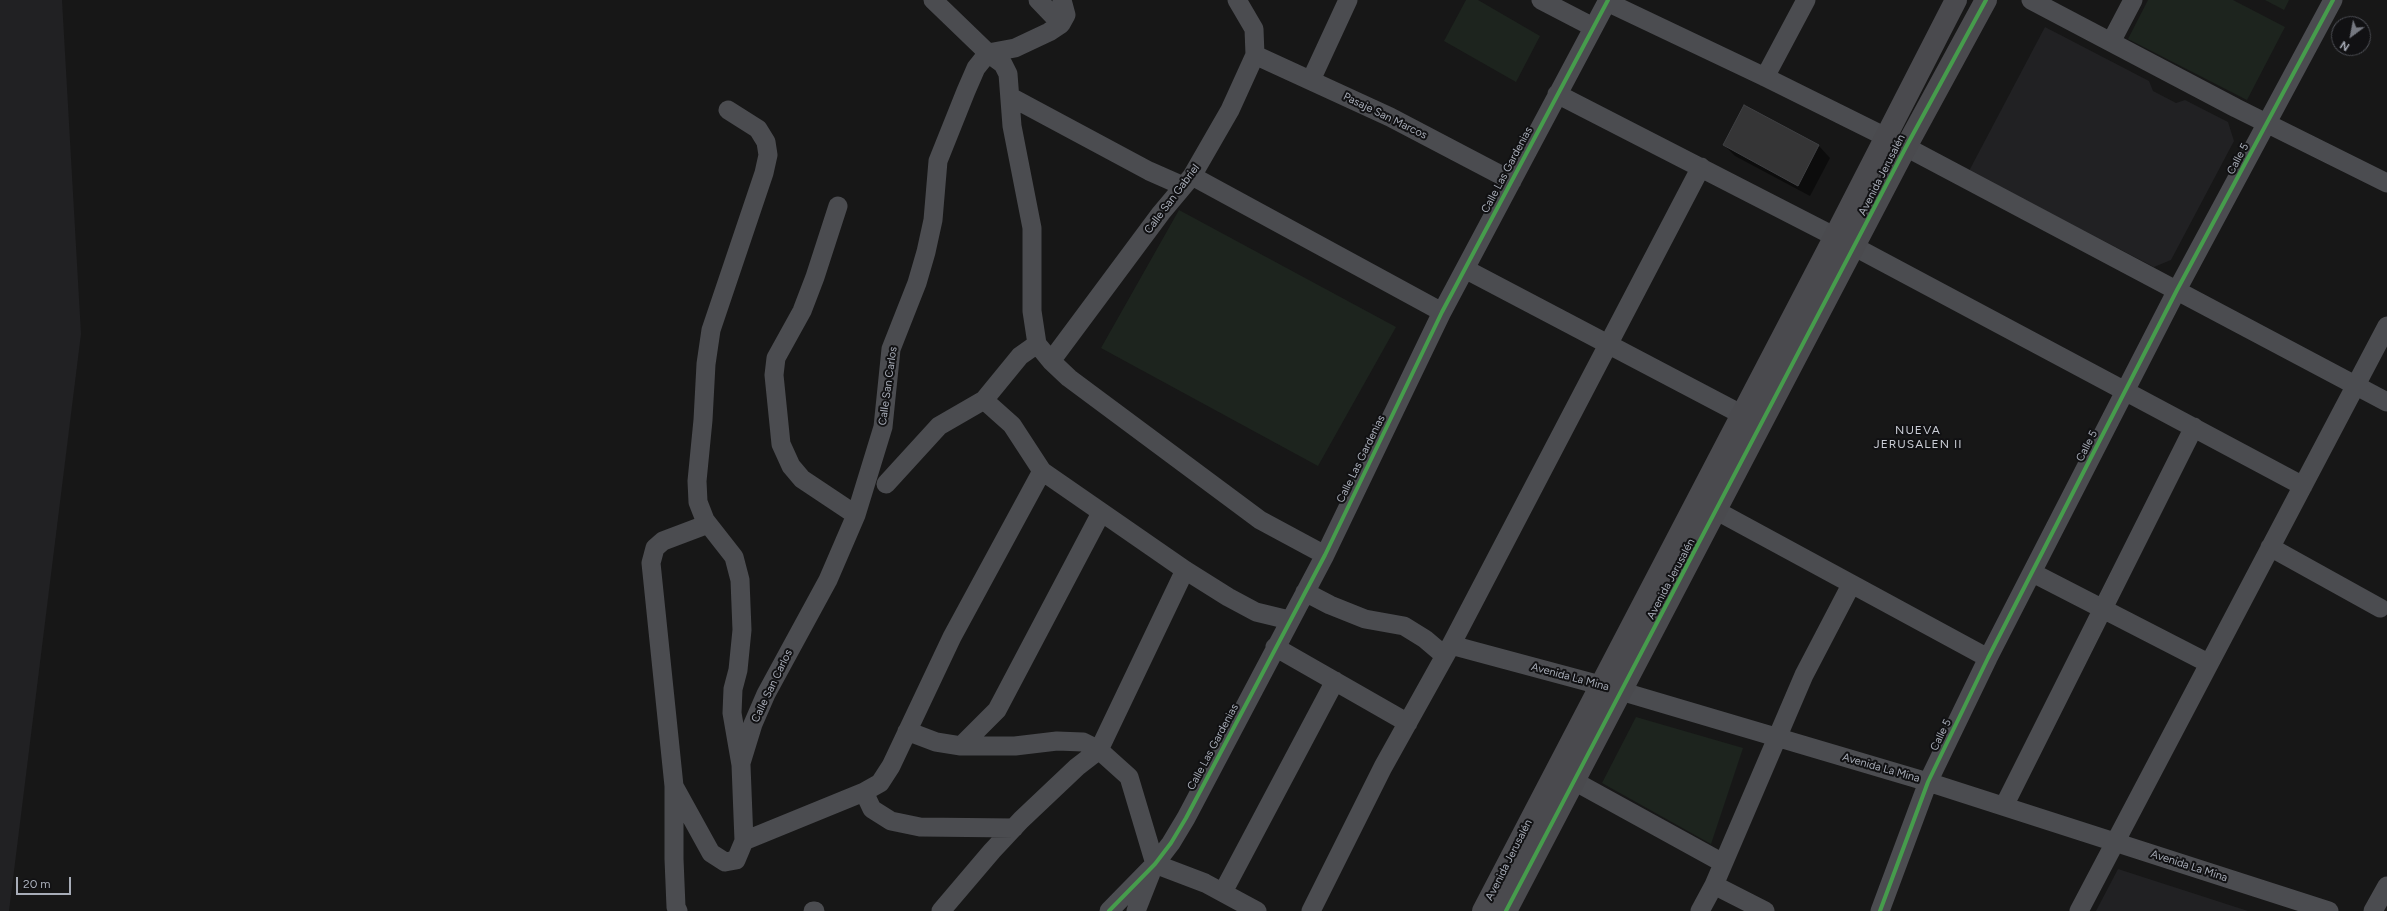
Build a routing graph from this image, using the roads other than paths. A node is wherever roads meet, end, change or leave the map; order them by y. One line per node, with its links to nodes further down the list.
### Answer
1 (933, 0): 17 (street)
2 (1038, 0): 14 (street)
3 (1062, 0): 14 (street)
4 (1237, 0): 18 (street, Calle San Gabriel)
5 (1348, 0): 20 (street)
6 (1541, 0): 15 (street)
7 (1806, 0): 19 (street)
8 (1956, 0): 25 (street, Avenida Jerusalén)
9 (1986, 0): 26 (street, Avenida Jerusalén)
10 (2031, 0): 16 (street)
11 (2133, 0): 16 (street)
12 (2333, 0): 24 (street, Calle 5)
13 (1607, 1): 15 (street, Calle Las Gardenias); 19 (street)
14 (1061, 24): 17 (street)
15 (1593, 27): 21 (street, Calle Las Gardenias)
16 (2111, 42): 24 (street)
17 (988, 53): 22 (street); 53 (street, Calle San Carlos)
18 (1255, 55): 20 (street, Pasaje San Marcos); 28 (street, Calle San Gabriel)
19 (1765, 77): 25 (street)
20 (1311, 80): 29 (street, Pasaje San Marcos)
21 (1557, 94): 27 (street); 29 (street, Calle Las Gardenias)
22 (1011, 97): 28 (street); 38 (street)
23 (728, 110): 54 (street)
24 (2268, 122): 30 (street); 35 (street, Calle 5)
25 (1884, 136): 26 (street); 32 (street, Avenida Jerusalén)
26 (1906, 148): 33 (street, Avenida Jerusalén); 35 (street)
27 (1701, 166): 32 (street); 39 (street)
28 (1188, 181): 36 (street); 40 (street, Calle San Gabriel)
29 (1512, 181): 34 (street, Calle Las Gardenias)
30 (2387, 183)
31 (838, 206): 53 (street)
32 (1835, 236): 33 (street); 45 (street, Avenida Jerusalén)
33 (1855, 247): 42 (street); 46 (street, Avenida Jerusalén)
34 (1465, 269): 36 (street, Calle Las Gardenias); 39 (street)
35 (2177, 290): 41 (street); 42 (street, Calle 5)
36 (1442, 312): 56 (street, Calle Las Gardenias)
37 (2387, 326): 41 (street)
38 (1037, 344): 40 (street); 43 (street)
39 (1608, 344): 45 (street); 65 (street)
40 (1051, 361): 56 (street)
41 (2356, 385): 44 (street); 50 (street)
42 (2126, 389): 47 (street); 58 (street, Calle 5)
43 (984, 400): 48 (street); 49 (street)
44 (2387, 402)
45 (1742, 415): 46 (street); 69 (street, Avenida Jerusalén)
46 (1762, 425): 51 (street, Avenida Jerusalén)
47 (2194, 427): 50 (street); 61 (street)
48 (1042, 471): 52 (street); 72 (street)
49 (886, 484)
50 (2303, 486): 55 (street)
51 (1717, 511): 59 (street); 70 (street, Avenida Jerusalén)
52 (1101, 513): 57 (street); 74 (street)
53 (856, 515): 76 (street, Calle San Carlos)
54 (708, 524): 76 (street); 79 (street)
55 (2270, 547): 62 (street); 67 (street)
56 (1325, 555): 60 (street, Calle Las Gardenias)
57 (1185, 570): 63 (street); 75 (street)
58 (2033, 573): 61 (street); 66 (street, Calle 5)
59 (1852, 585): 66 (street); 73 (street)
60 (1305, 592): 63 (street, Calle Las Gardenias); 65 (street)
61 (2102, 608): 67 (street); 81 (street)
62 (2380, 608)
63 (1289, 620): 64 (street, Calle Las Gardenias)
64 (1275, 647): 68 (street); 86 (street, Calle Las Gardenias)
65 (1448, 651): 69 (street, Avenida La Mina); 71 (street)
66 (1988, 658): 78 (street, Calle 5)
67 (2208, 663): 84 (street)
68 (1335, 681): 71 (street); 89 (street)
69 (1600, 685): 70 (street, Avenida La Mina); 96 (street, Avenida Jerusalén)
70 (1621, 691): 73 (street, Avenida La Mina); 77 (street, Avenida Jerusalén)
71 (1408, 723): 95 (street)
72 (907, 731): 74 (street); 80 (street)
73 (1776, 737): 78 (street, Avenida La Mina); 85 (street)
74 (961, 746): 75 (street)
75 (1099, 750): 82 (street); 86 (street)
76 (741, 765): 83 (street)
77 (1574, 781): 85 (street); 97 (street, Avenida Jerusalén)
78 (1928, 782): 81 (street, Avenida La Mina); 100 (street, Calle 5)
79 (674, 786): 83 (street); 90 (street)
80 (864, 792): 82 (street); 83 (street)
81 (2004, 806): 84 (street, Avenida La Mina)
82 (1014, 828): 91 (street)
83 (744, 841)
84 (2116, 842): 101 (street); 102 (street, Avenida La Mina)
85 (1723, 863): 87 (street)
86 (1154, 864): 89 (street); 92 (street, Calle Las Gardenias); 93 (street)
87 (1714, 885): 98 (street); 99 (street)
88 (2387, 886): 103 (street)
89 (1223, 892): 94 (street)
90 (678, 911)
91 (941, 911)
92 (1109, 911)
93 (1136, 911)
94 (1257, 911)
95 (1311, 911)
96 (1483, 911)
97 (1506, 911)
98 (1700, 911)
99 (1765, 911)
100 (1880, 911)
101 (2079, 911)
102 (2329, 911)
103 (2373, 911)

